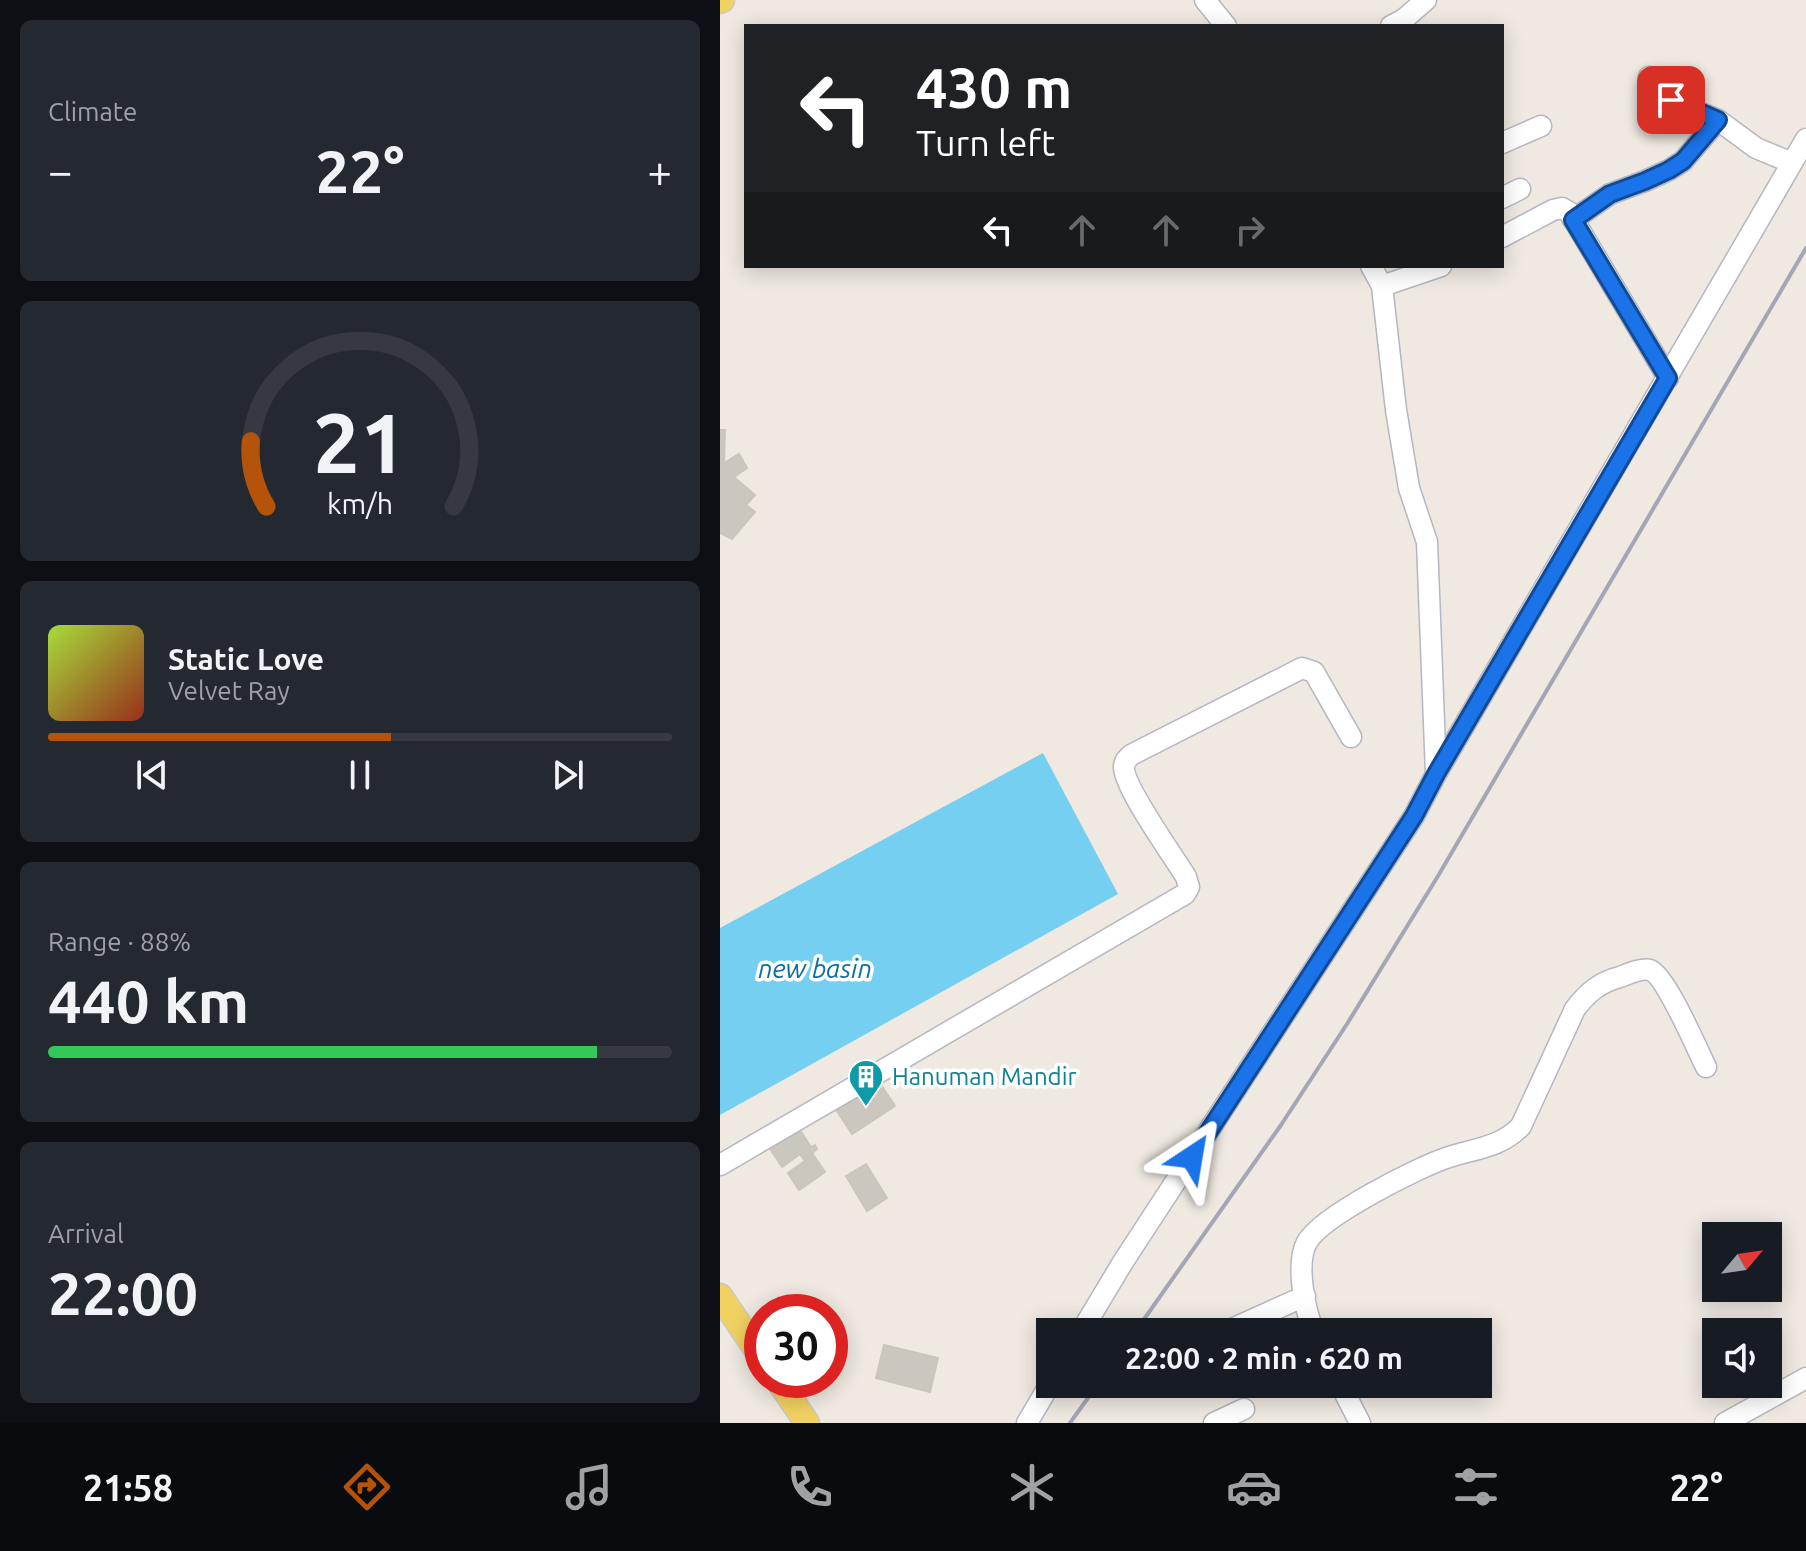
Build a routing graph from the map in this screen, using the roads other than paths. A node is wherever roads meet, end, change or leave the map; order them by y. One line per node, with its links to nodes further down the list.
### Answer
1 (1205, 0): 3 (street)
2 (1426, 0): 4 (street)
3 (1224, 24)
4 (1395, 24)
5 (1649, 77): 6 (street)
6 (1718, 120): 10 (street); 11 (street)
7 (1541, 126): 9 (street)
8 (1806, 139): 10 (street)
9 (1504, 142)
10 (1792, 163): 16 (street)
11 (1573, 220): 12 (street); 16 (street)
12 (1504, 236)
13 (1372, 268): 15 (street)
14 (1435, 268): 15 (street)
15 (1382, 286): 18 (street)
16 (1668, 378): 18 (street)
17 (1351, 737): 20 (street)
18 (1436, 774): 23 (street)
19 (1706, 1067): 21 (street)
20 (720, 1165)
21 (1305, 1296): 24 (street); 25 (street)
22 (722, 1302): 26 (main road)
23 (1089, 1318)
24 (1256, 1318)
25 (1309, 1318)
26 (744, 1333)
27 (1806, 1378): 36 (street)
28 (790, 1398): 32 (main road)
29 (1042, 1398): 33 (street)
30 (1347, 1398): 35 (street)
31 (1244, 1409): 34 (street)
32 (807, 1423)
33 (1027, 1423)
34 (1214, 1423)
35 (1360, 1423)
36 (1725, 1423)

